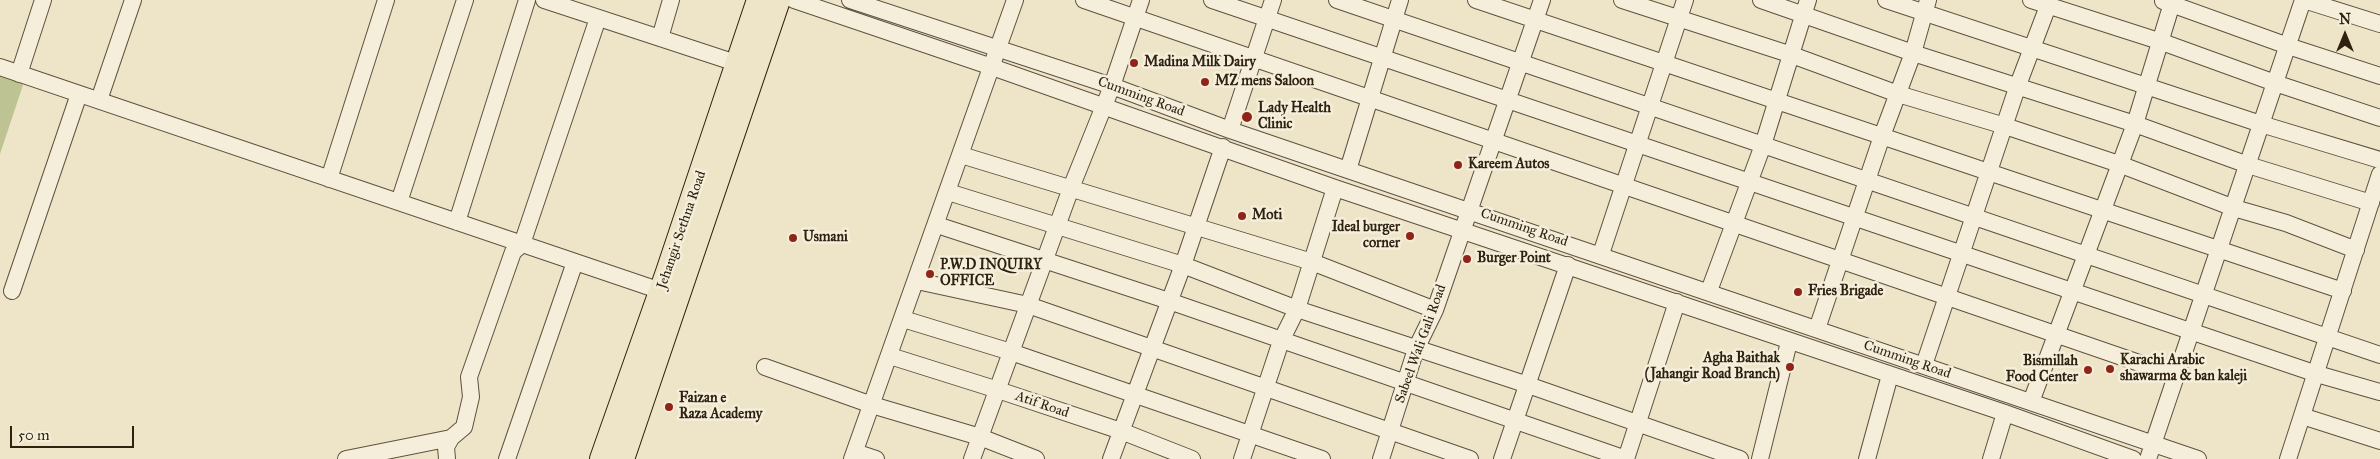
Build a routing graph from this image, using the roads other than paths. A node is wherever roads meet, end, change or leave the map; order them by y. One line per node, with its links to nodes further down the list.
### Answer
1 (43, 0): 53 (street)
2 (133, 0): 62 (street)
3 (386, 0): 84 (street)
4 (465, 0): 91 (street)
5 (527, 0): 98 (street)
6 (544, 0): 32 (street)
7 (671, 0): 39 (street)
8 (759, 0): 50 (highway, Jehangir Sethna Road)
9 (778, 0): 170 (highway, Jehangir Sethna Road)
10 (794, 0): 52 (street, Cumming Road)
11 (850, 0): 29 (street, Cumming Road)
12 (1015, 0): 43 (street)
13 (1084, 0): 33 (street)
14 (1141, 0): 33 (street)
15 (1212, 0): 34 (street)
16 (1273, 0): 34 (street)
17 (1337, 0): 35 (street)
18 (1400, 0): 35 (street)
19 (1476, 0): 37 (street)
20 (1542, 0): 37 (street, Sabeel Wali Gali Road)
21 (1622, 0): 36 (street)
22 (1686, 0): 36 (street)
23 (1762, 0): 31 (street)
24 (1886, 0): 30 (street)
25 (2031, 0): 28 (street)
26 (2304, 0): 38 (street); 41 (street)
27 (2168, 1): 40 (street); 41 (street)
28 (2048, 3): 40 (street); 42 (street)
29 (884, 5): 43 (street, Cumming Road)
30 (1925, 6): 42 (street); 44 (street)
31 (1806, 7): 44 (street); 45 (street)
32 (591, 10): 39 (street); 104 (street)
33 (1135, 18): 47 (street); 57 (street)
34 (1267, 19): 46 (street); 47 (street)
35 (1394, 19): 46 (street); 48 (street)
36 (1679, 19): 45 (street); 49 (street)
37 (1535, 20): 48 (street, Sabeel Wali Gali Road); 49 (street)
38 (2380, 24)
39 (660, 38): 50 (street)
40 (2162, 42): 55 (street); 58 (street)
41 (2288, 46): 54 (street); 55 (street)
42 (2033, 49): 56 (street); 58 (street)
43 (998, 50): 52 (street); 57 (street, Cumming Road)
44 (1913, 53): 56 (street); 60 (street)
45 (1792, 55): 60 (street); 64 (street)
46 (1383, 58): 61 (street); 63 (street)
47 (1254, 59): 61 (street); 71 (street)
48 (1521, 62): 63 (street, Sabeel Wali Gali Road); 65 (street)
49 (1664, 63): 64 (street); 65 (street)
50 (739, 64): 118 (highway, Jehangir Sethna Road)
51 (0, 67): 53 (street)
52 (992, 67): 66 (street, Cumming Road); 77 (street)
53 (19, 74): 59 (street)
54 (2380, 76)
55 (2275, 83): 67 (street); 69 (street)
56 (2018, 85): 68 (street); 70 (street)
57 (1112, 86): 66 (street); 71 (street, Cumming Road)
58 (2147, 86): 68 (street); 69 (street)
59 (79, 94): 62 (street); 121 (street)
60 (1898, 94): 70 (street); 72 (street)
61 (1370, 98): 73 (street); 81 (street)
62 (99, 100): 84 (street)
63 (1508, 100): 73 (street, Sabeel Wali Gali Road); 74 (street)
64 (1778, 101): 72 (street); 75 (street)
65 (1650, 106): 74 (street); 75 (street)
66 (1102, 107): 76 (street, Cumming Road); 88 (street)
67 (2380, 118)
68 (2135, 124): 79 (street); 80 (street)
69 (2261, 124): 78 (street); 80 (street)
70 (2005, 126): 79 (street); 82 (street)
71 (1230, 130): 81 (street, Cumming Road)
72 (1882, 136): 82 (street); 85 (street)
73 (1494, 141): 87 (street); 94 (street, Sabeel Wali Gali Road)
74 (1637, 143): 86 (street); 87 (street)
75 (1763, 145): 85 (street); 86 (street)
76 (1223, 147): 89 (street, Cumming Road); 102 (street)
77 (961, 155): 88 (street); 90 (street)
78 (2380, 160)
79 (2119, 164): 93 (street); 95 (street)
80 (2248, 165): 92 (street); 93 (street)
81 (1348, 170): 94 (street, Cumming Road)
82 (1989, 172): 95 (street); 97 (street)
83 (2380, 174): 92 (street)
84 (329, 179): 91 (street)
85 (1868, 180): 96 (street); 97 (street)
86 (1749, 181): 96 (street); 99 (street)
87 (1623, 185): 99 (street); 108 (street)
88 (1071, 188): 101 (street); 102 (street)
89 (1335, 188): 103 (street, Cumming Road); 113 (street)
90 (948, 192): 100 (street); 101 (street)
91 (398, 202): 98 (street)
92 (2371, 203): 106 (street)
93 (2234, 208): 105 (street); 106 (street)
94 (1470, 210): 103 (street, Sabeel Wali Gali Road); 108 (street, Cumming Road)
95 (2102, 210): 105 (street); 109 (street)
96 (1855, 217): 107 (street); 111 (street)
97 (1974, 217): 107 (street); 109 (street)
98 (457, 222): 104 (street)
99 (1734, 223): 111 (street); 119 (street)
100 (937, 225): 110 (street); 116 (street)
101 (1057, 226): 110 (street); 114 (street)
102 (1195, 228): 113 (street); 114 (street)
103 (1463, 229): 115 (street, Cumming Road); 128 (street, Sabeel Wali Gali Road)
104 (522, 244): 112 (street); 162 (street)
105 (2220, 250): 120 (street); 122 (street)
106 (2356, 250): 120 (street)
107 (1962, 252): 117 (street); 123 (street)
108 (1601, 254): 119 (street, Cumming Road)
109 (2087, 255): 117 (street); 122 (street)
110 (1044, 259): 124 (street); 126 (street)
111 (1840, 260): 123 (street); 130 (street)
112 (575, 262): 118 (street); 168 (street)
113 (1312, 262): 127 (street); 128 (street)
114 (1183, 265): 124 (street); 127 (street)
115 (1568, 265): 125 (street, Cumming Road); 147 (street)
116 (917, 281): 126 (street); 129 (street)
117 (2073, 290): 131 (street); 132 (street)
118 (661, 291): 169 (highway, Jehangir Sethna Road)
119 (1708, 291): 130 (street, Cumming Road)
120 (2343, 291): 133 (street)
121 (12, 292)
122 (2204, 295): 131 (street); 133 (street)
123 (1947, 297): 132 (street); 141 (street)
124 (1169, 301): 134 (street); 137 (street)
125 (1677, 302): 135 (street, Cumming Road); 157 (street)
126 (1028, 305): 137 (street); 138 (street)
127 (1298, 309): 134 (street); 136 (street)
128 (1435, 310): 136 (street, Sabeel Wali Gali Road)
129 (903, 319): 138 (street); 140 (street)
130 (1817, 329): 141 (street, Cumming Road)
131 (2193, 330): 143 (street); 145 (street)
132 (2057, 334): 145 (street); 152 (street)
133 (2328, 337): 139 (street); 143 (street)
134 (1282, 341): 146 (street); 148 (street)
135 (1789, 342): 144 (street, Cumming Road); 183 (street)
136 (1416, 349): 146 (street, Sabeel Wali Gali Road); 147 (street)
137 (1151, 350): 148 (street); 151 (street)
138 (1011, 352): 149 (street); 151 (street)
139 (2380, 355)
140 (890, 356): 149 (street, Atif Road); 153 (street)
141 (1924, 365): 152 (street, Cumming Road)
142 (765, 367): 153 (street)
143 (2317, 374): 150 (street); 155 (street)
144 (1890, 375): 154 (street, Cumming Road); 184 (street)
145 (2177, 376): 164 (street)
146 (1404, 383): 156 (street); 158 (street, Sabeel Wali Gali Road)
147 (1528, 385): 156 (street); 157 (street)
148 (1266, 389): 158 (street); 160 (street)
149 (998, 390): 159 (street, Atif Road); 161 (street)
150 (2380, 392)
151 (1134, 396): 159 (street); 160 (street)
152 (2031, 402): 164 (street, Cumming Road)
153 (872, 405): 161 (street); 165 (street)
154 (2005, 413): 185 (street); 186 (street, Cumming Road)
155 (2302, 416): 163 (street); 188 (street)
156 (1515, 422): 180 (street); 181 (street)
157 (1638, 423): 181 (street); 182 (street)
158 (1391, 431): 178 (street, Sabeel Wali Gali Road); 179 (street)
159 (1121, 432): 174 (street); 175 (street, Atif Road)
160 (1251, 435): 176 (street); 177 (street)
161 (980, 437): 172 (street); 173 (street)
162 (451, 438): 166 (street); 167 (street)
163 (2380, 441)
164 (2151, 452): 187 (street, Cumming Road)
165 (853, 456): 171 (street)
166 (346, 459)
167 (447, 459)
168 (507, 459)
169 (602, 459)
170 (622, 459)
171 (876, 459)
172 (972, 459)
173 (1036, 459)
174 (1111, 459)
175 (1192, 459)
176 (1242, 459)
177 (1322, 459)
178 (1381, 459)
179 (1470, 459)
180 (1502, 459)
181 (1626, 459)
182 (1740, 459)
183 (1760, 459)
184 (1867, 459)
185 (1991, 459)
186 (2133, 459)
187 (2198, 459)
188 (2288, 459)

